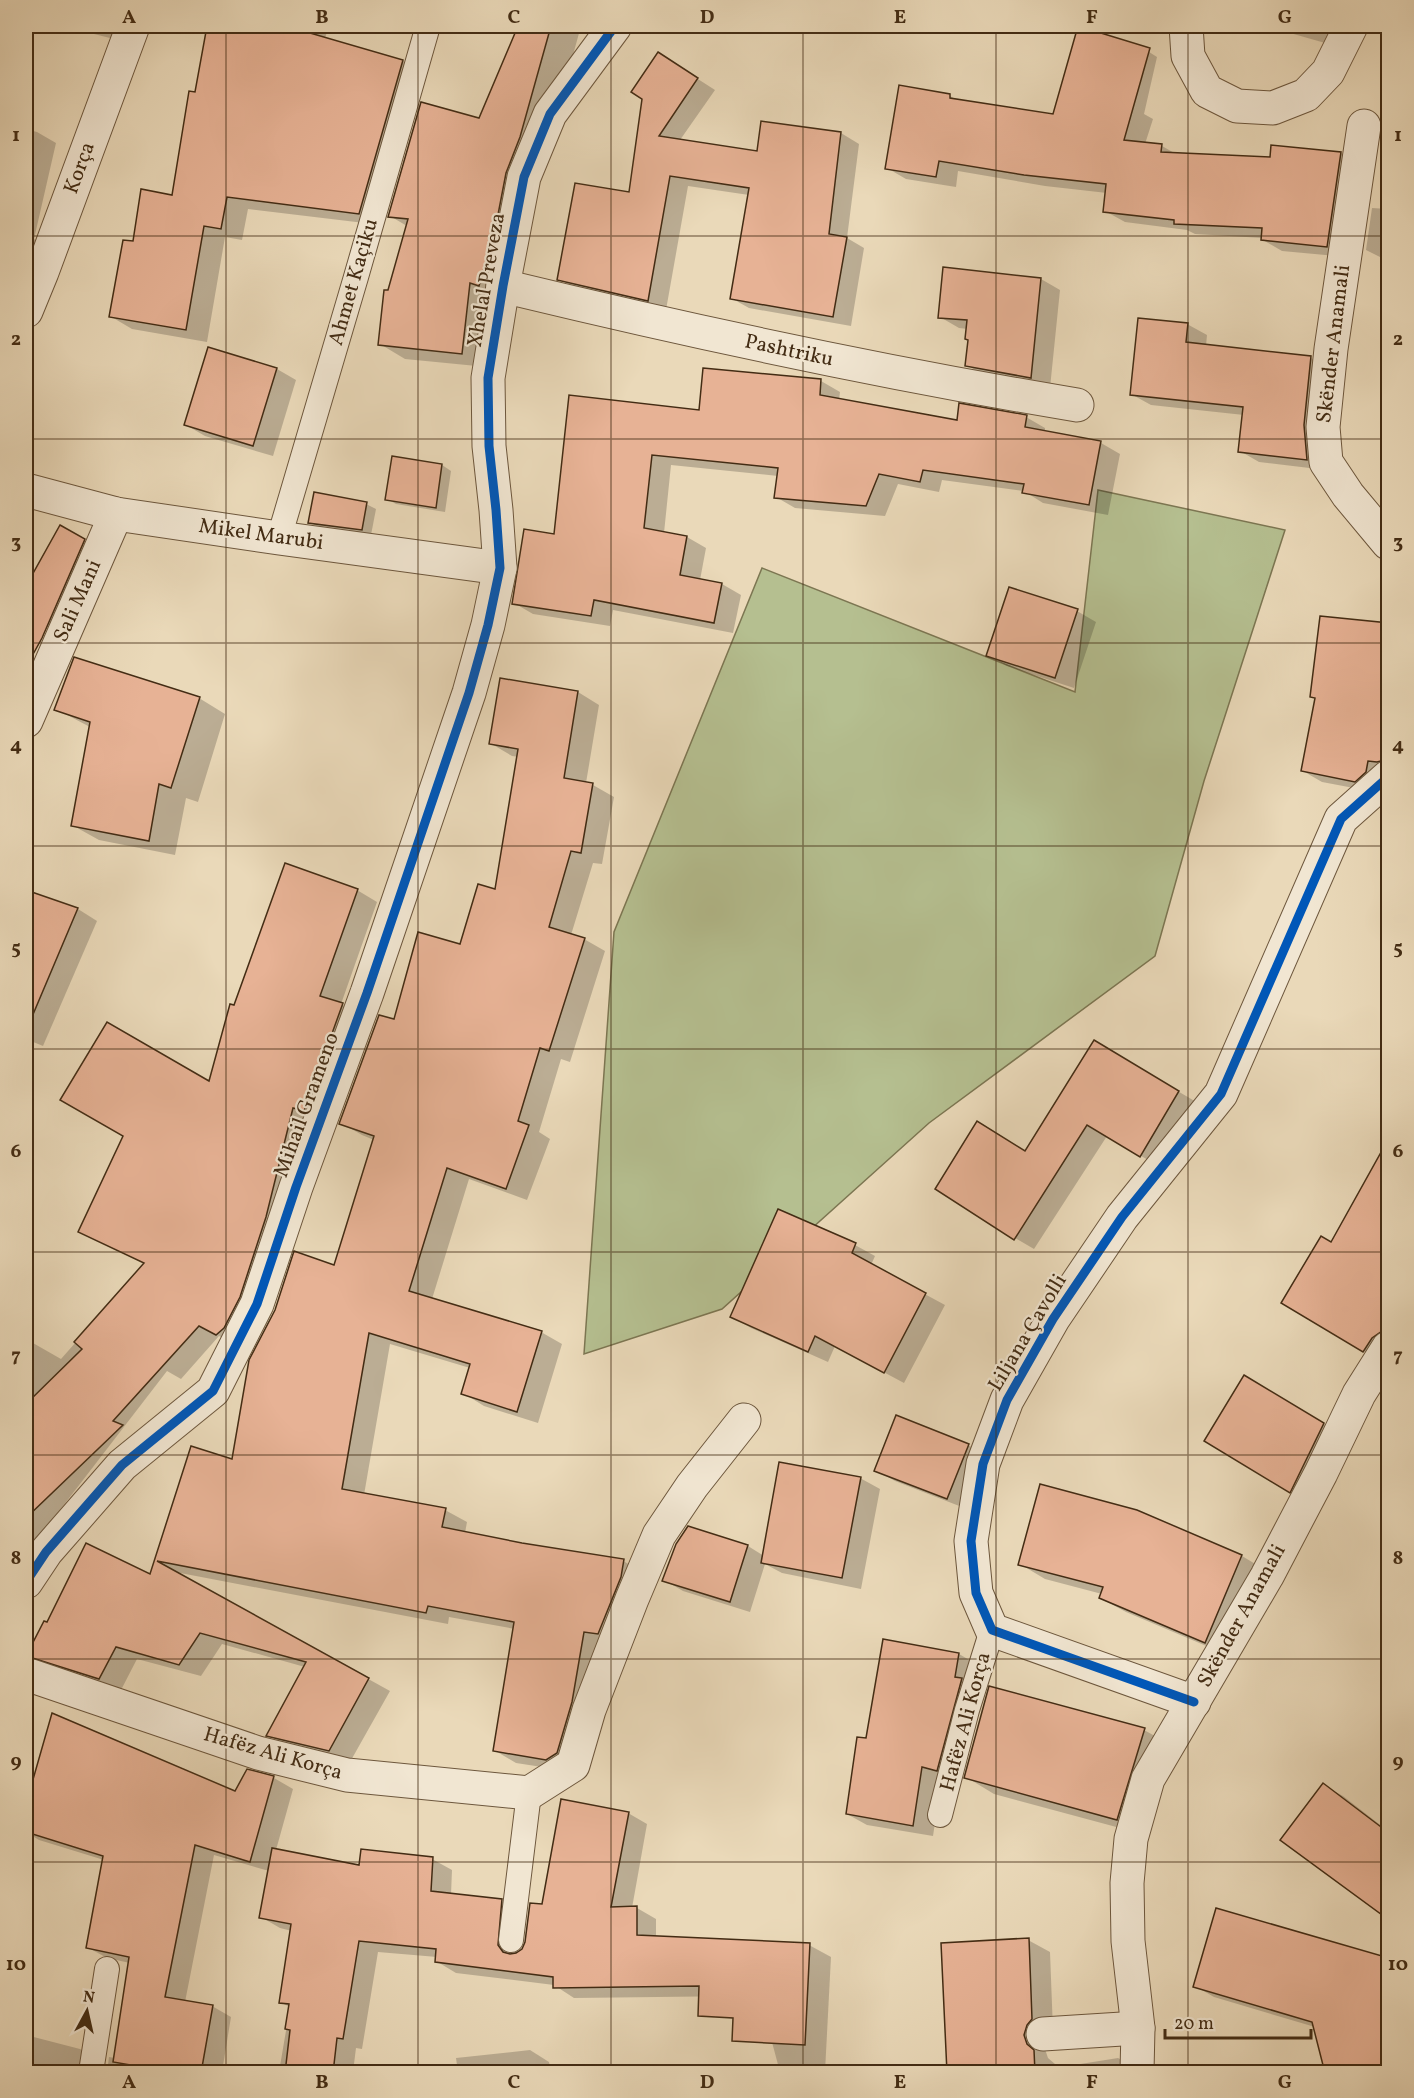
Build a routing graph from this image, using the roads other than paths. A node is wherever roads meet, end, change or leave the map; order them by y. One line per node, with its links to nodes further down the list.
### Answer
1 (133, 26): 8 (street, Korça)
2 (428, 26): 12 (lane, Ahmet Kaçiku)
3 (615, 26): 7 (street, Xhelal Preveza)
4 (1186, 26): 5 (street)
5 (1351, 26)
6 (1364, 126): 13 (street, Skënder Anamali)
7 (503, 286): 9 (street, Pashtriku); 14 (street, Xhelal Preveza)
8 (26, 311)
9 (1077, 405)
10 (26, 490): 11 (street, Mikel Marubi)
11 (116, 514): 12 (street, Mikel Marubi); 15 (street, Sali Mani)
12 (279, 538): 14 (street, Mikel Marubi)
13 (1389, 543)
14 (500, 568): 19 (street, Mihail Grameno)
15 (26, 722)
16 (1389, 777): 20 (street, Liljana Çavolli)
17 (1389, 1348): 22 (street, Skënder Anamali)
18 (744, 1420): 23 (street)
19 (26, 1582)
20 (992, 1630): 22 (street); 24 (lane, Hafëz Ali Korça)
21 (26, 1674): 23 (street, Hafëz Ali Korça)
22 (1194, 1702): 27 (street, Skënder Anamali)
23 (529, 1793): 25 (lane)
24 (940, 1815)
25 (511, 1940)
26 (107, 1969): 29 (lane)
27 (1138, 2028): 28 (street); 30 (street, Skënder Anamali)
28 (1043, 2034)
29 (91, 2073)
30 (1137, 2073)

